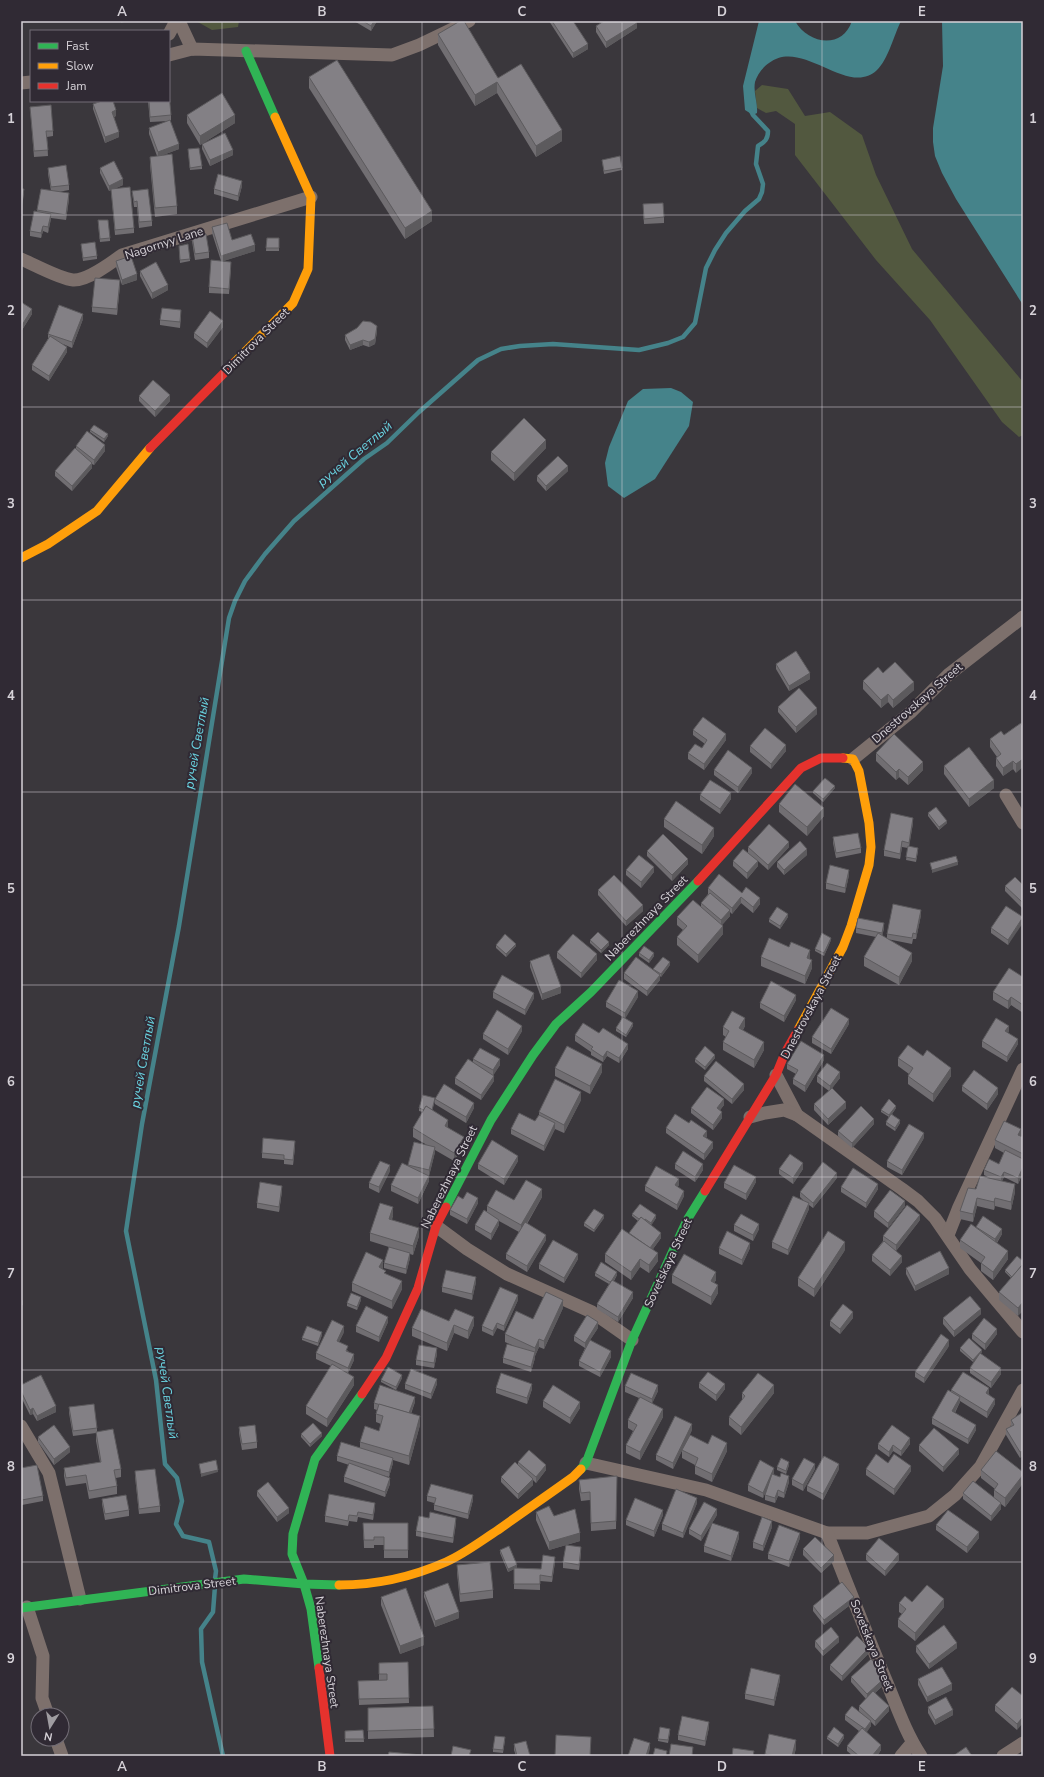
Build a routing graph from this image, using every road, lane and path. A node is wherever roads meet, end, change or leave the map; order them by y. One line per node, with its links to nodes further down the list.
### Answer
1 (178, 21): 3 (street); 4 (street)
2 (469, 21): 5 (street)
3 (170, 33)
4 (192, 49): 5 (street); 6 (street)
5 (246, 51): 7 (street, Dimitrova Street)
6 (170, 55)
7 (311, 197): 8 (street, Nagornyy Lane); 9 (street, Dimitrova Street)
8 (21, 259)
9 (21, 558)
10 (1023, 617): 11 (street, Dnestrovskaya Street)
11 (853, 759): 15 (street, Dnestrovskaya Street); 18 (street, Naberezhnaya Street)
12 (1006, 795): 13 (street)
13 (1023, 823)
14 (1023, 1069): 19 (street)
15 (776, 1075): 16 (street); 17 (street, Sovetskaya Street)
16 (797, 1115): 17 (street); 19 (street)
17 (750, 1117): 21 (street, Sovetskaya Street)
18 (436, 1226): 21 (street); 26 (street, Naberezhnaya Street)
19 (948, 1235): 20 (street)
20 (1023, 1332)
21 (632, 1340): 24 (street, Sovetskaya Street)
22 (1023, 1390): 25 (street)
23 (21, 1426): 27 (street)
24 (586, 1463): 25 (street); 26 (street, Sovetskaya Street)
25 (827, 1533): 30 (street, Sovetskaya Street)
26 (304, 1584): 27 (street, Dimitrova Street); 32 (street, Naberezhnaya Street)
27 (80, 1599): 28 (street, Dimitrova Street)
28 (24, 1608): 29 (street)
29 (45, 1707)
30 (912, 1743): 33 (street); 34 (street, Sovetskaya Street)
31 (1023, 1743): 35 (street)
32 (330, 1756)
33 (901, 1756)
34 (921, 1756)
35 (1003, 1756)

